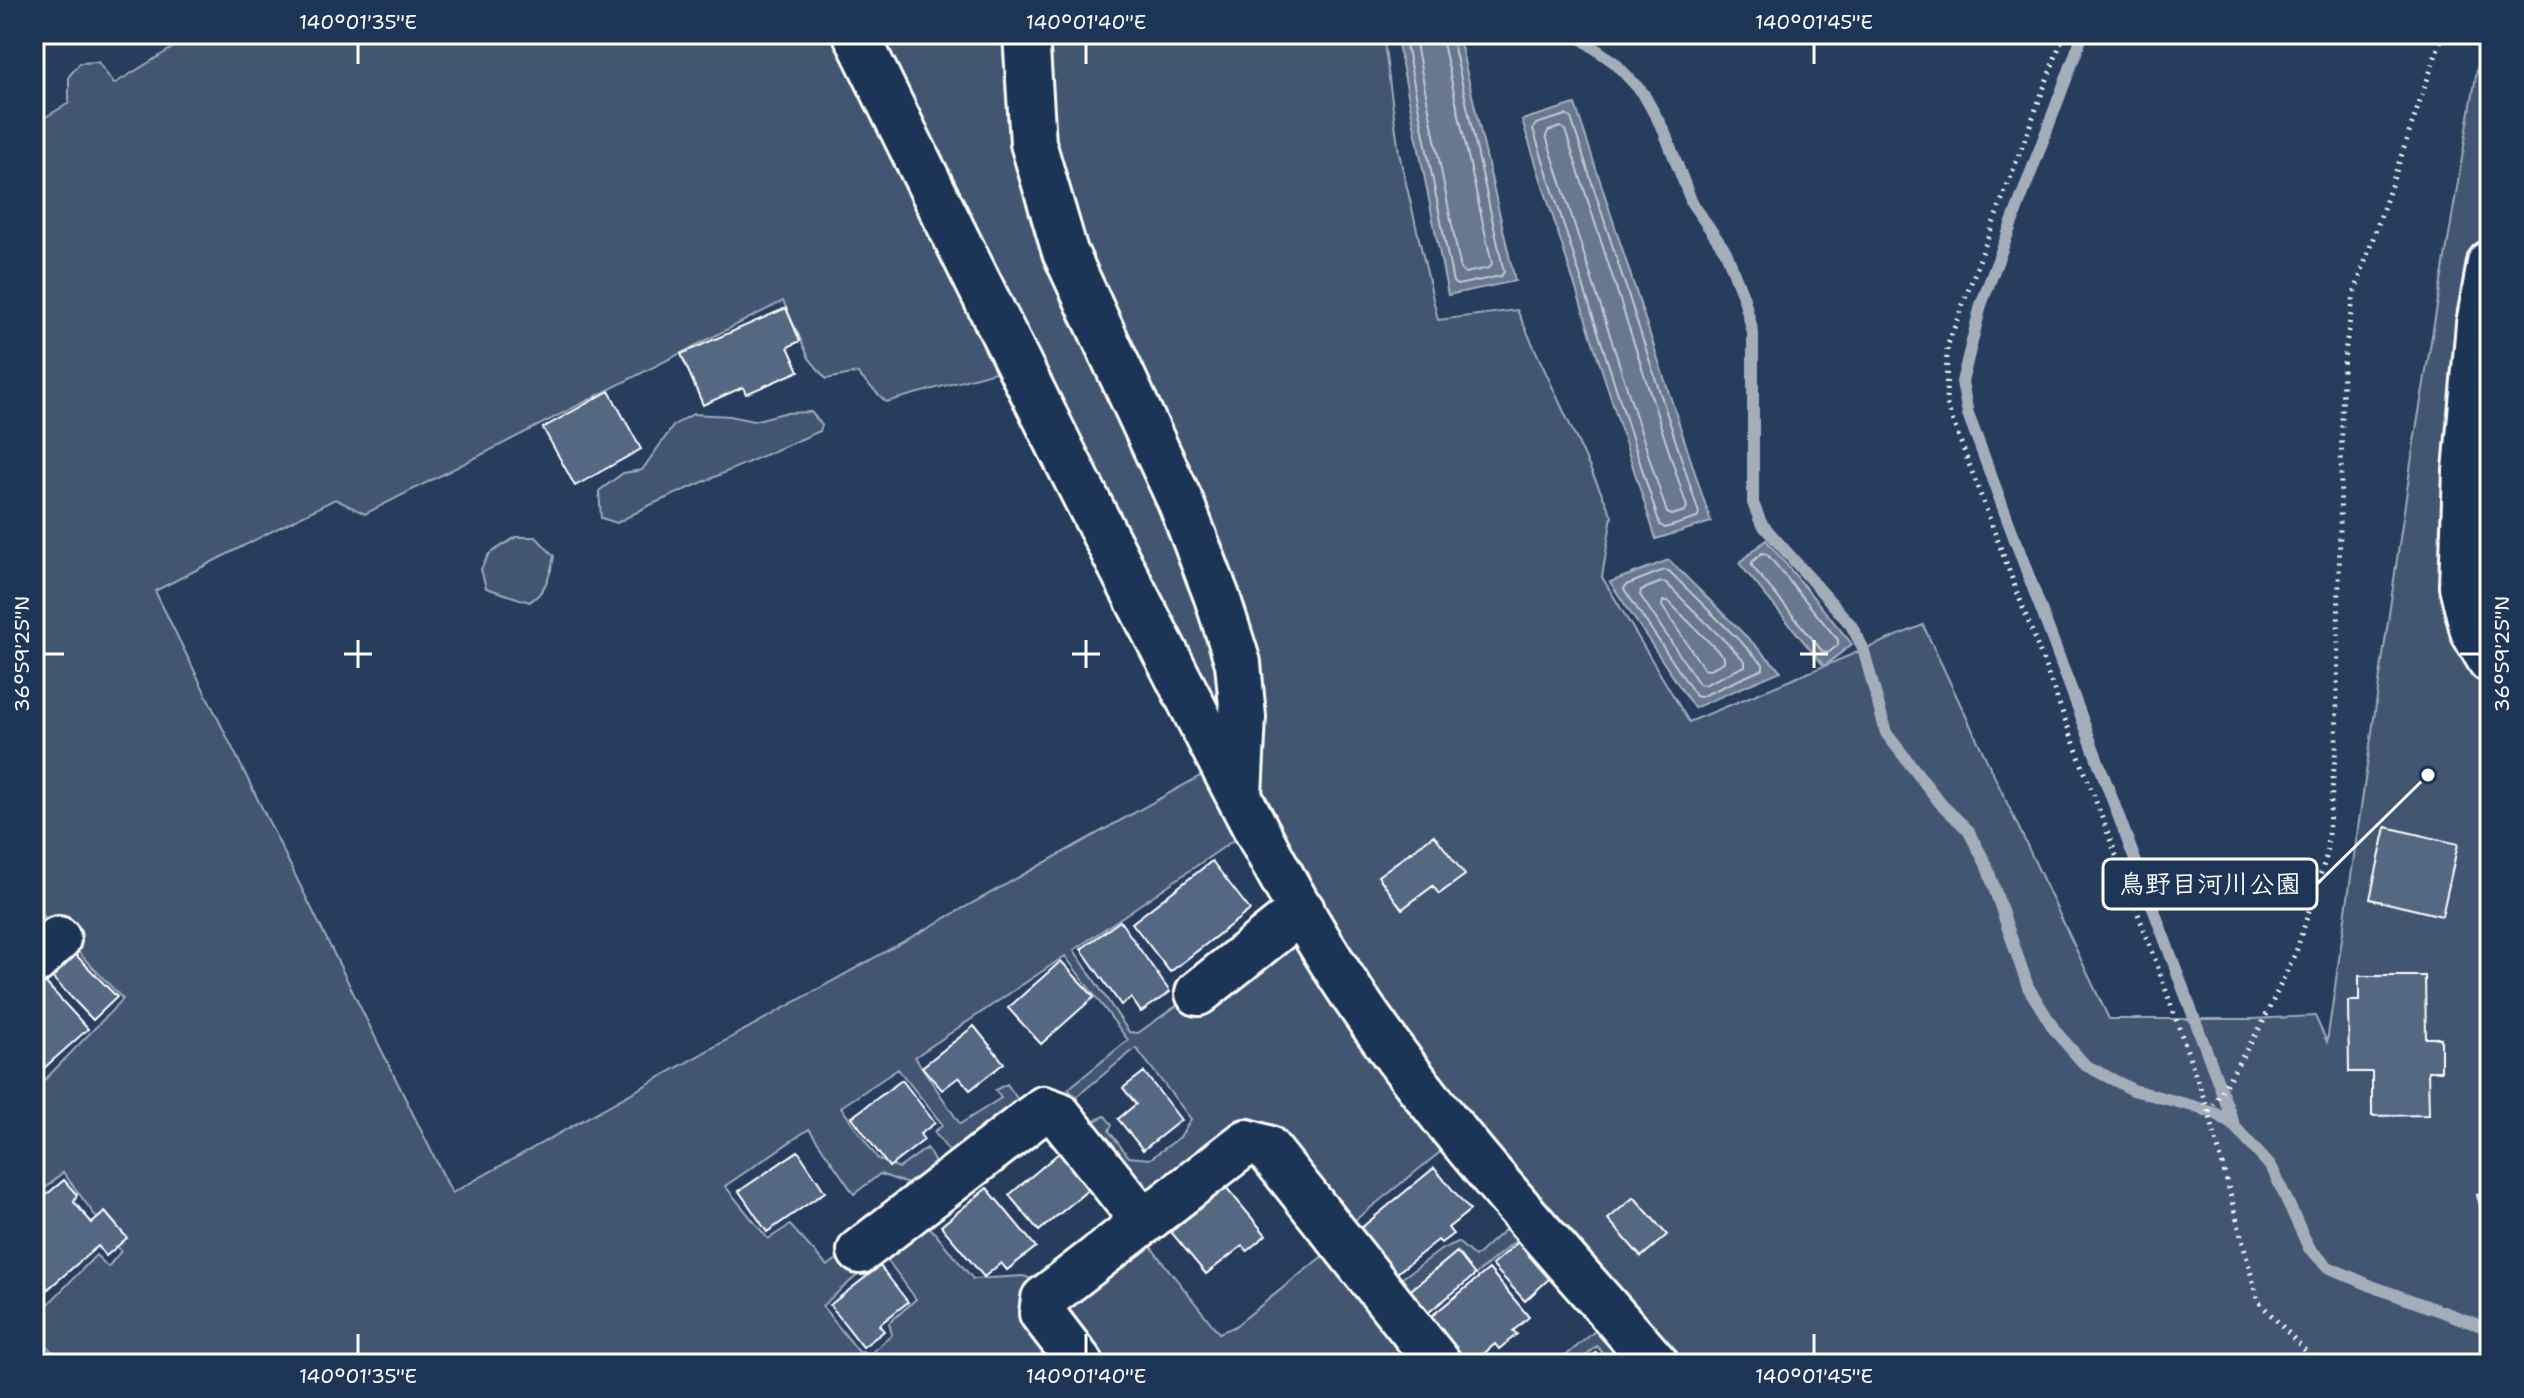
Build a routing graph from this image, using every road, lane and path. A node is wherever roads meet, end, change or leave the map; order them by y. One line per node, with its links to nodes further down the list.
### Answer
1 (856, 34): 7 (street)
2 (1026, 34): 7 (street)
3 (2064, 34): 10 (path)
4 (2443, 34): 10 (path)
5 (2490, 263): 6 (street)
6 (2490, 660)
7 (1238, 797): 8 (street)
8 (1302, 910): 9 (street); 15 (street)
9 (1198, 993)
10 (2209, 1113): 16 (path)
11 (1144, 1222): 12 (street); 13 (street); 14 (street)
12 (860, 1251)
13 (1081, 1364)
14 (1439, 1364)
15 (1656, 1364)
16 (2318, 1364)

